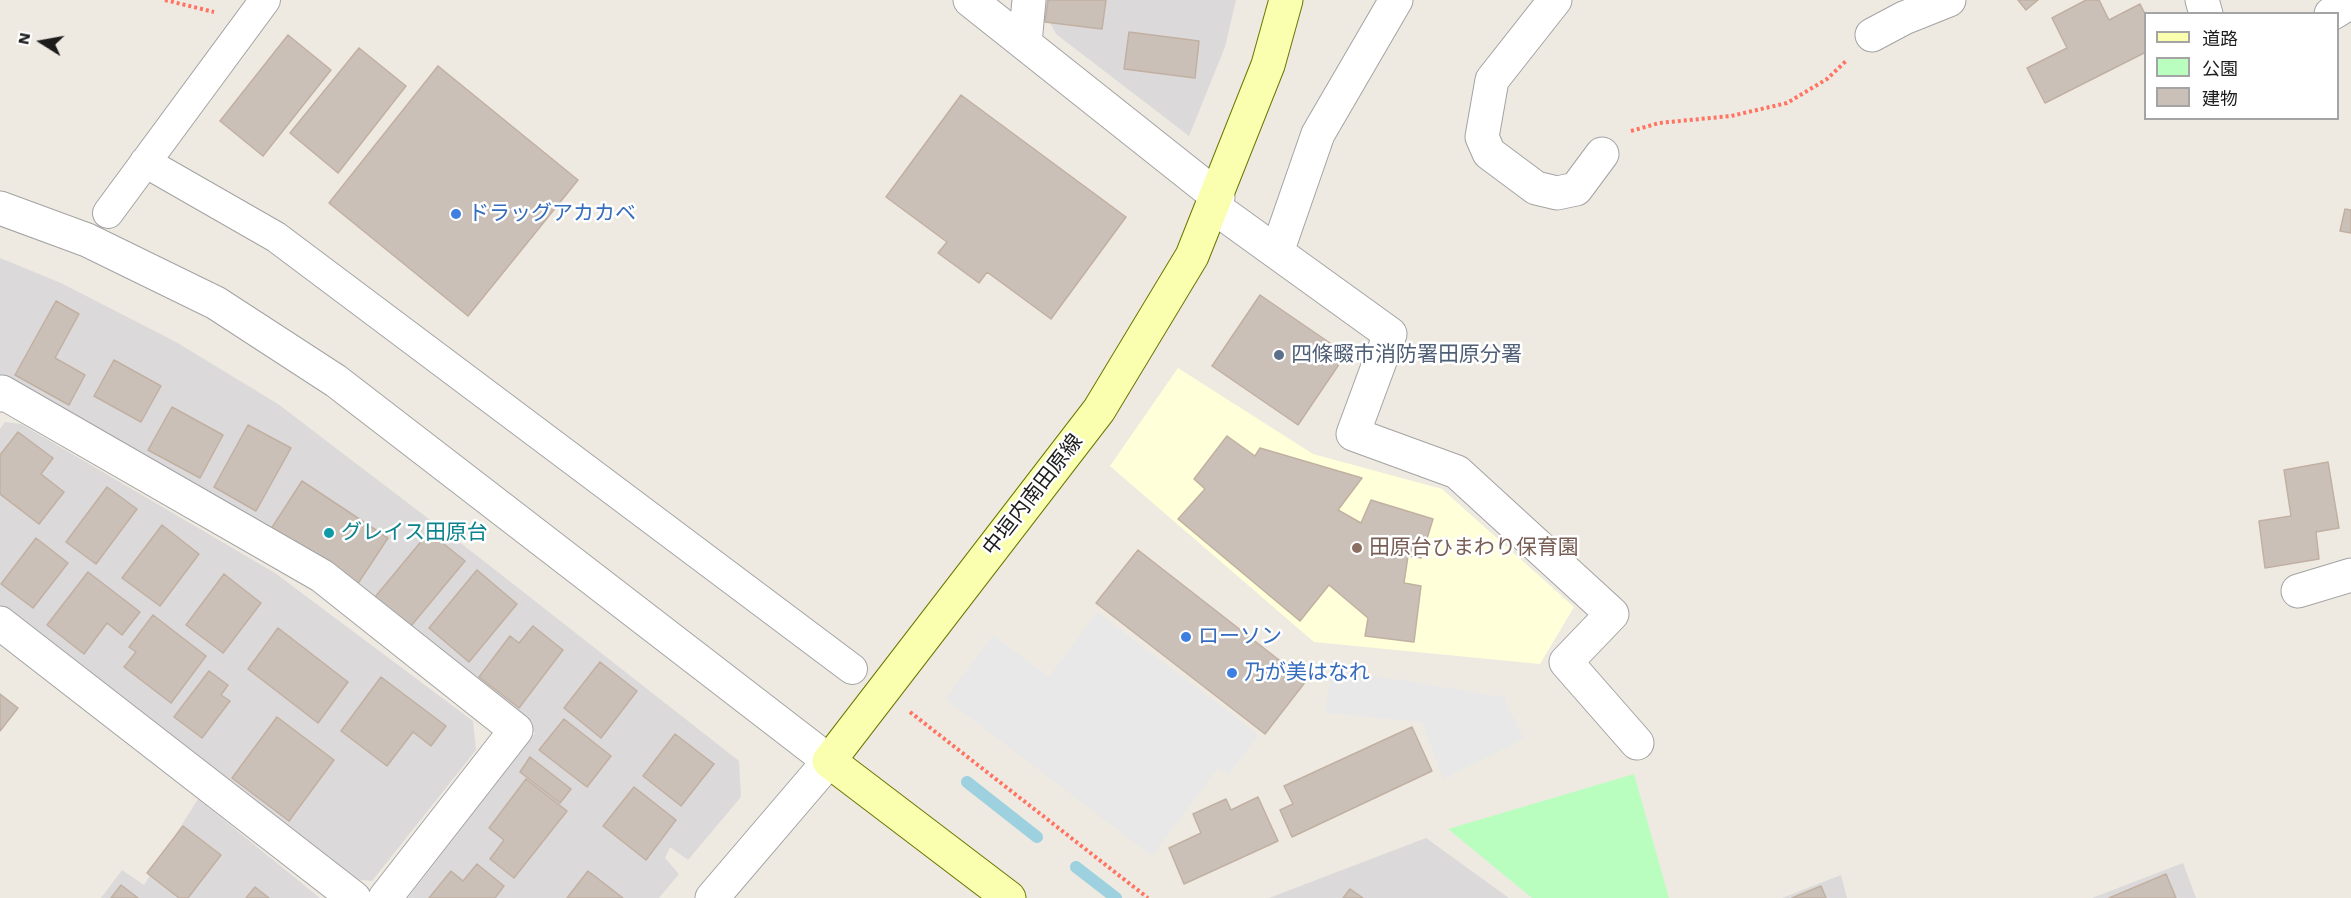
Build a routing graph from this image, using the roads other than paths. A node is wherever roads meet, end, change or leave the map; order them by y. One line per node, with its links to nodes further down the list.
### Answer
1 (970, 0): 11 (street)
2 (1029, 0): 11 (street)
3 (1286, 0): 14 (main road, 中垣内南田原線)
4 (1396, 0): 17 (street)
5 (1555, 0): 12 (street)
6 (1949, 0): 10 (street)
7 (2351, 2): 9 (street)
8 (257, 10): 13 (street)
9 (2334, 12)
10 (1872, 35)
11 (1025, 43): 14 (street)
12 (1602, 154)
13 (145, 162): 16 (street); 22 (street)
14 (1216, 202): 17 (street); 24 (main road, 中垣内南田原線)
15 (0, 208): 24 (street)
16 (108, 213)
17 (1277, 252): 23 (street)
18 (0, 395): 26 (street)
19 (2351, 575): 20 (street)
20 (2298, 591)
21 (0, 623): 25 (street)
22 (852, 669)
23 (1637, 743)
24 (829, 760): 27 (street); 28 (main road)
25 (354, 898)
26 (385, 898)
27 (712, 898)
28 (1009, 898)

